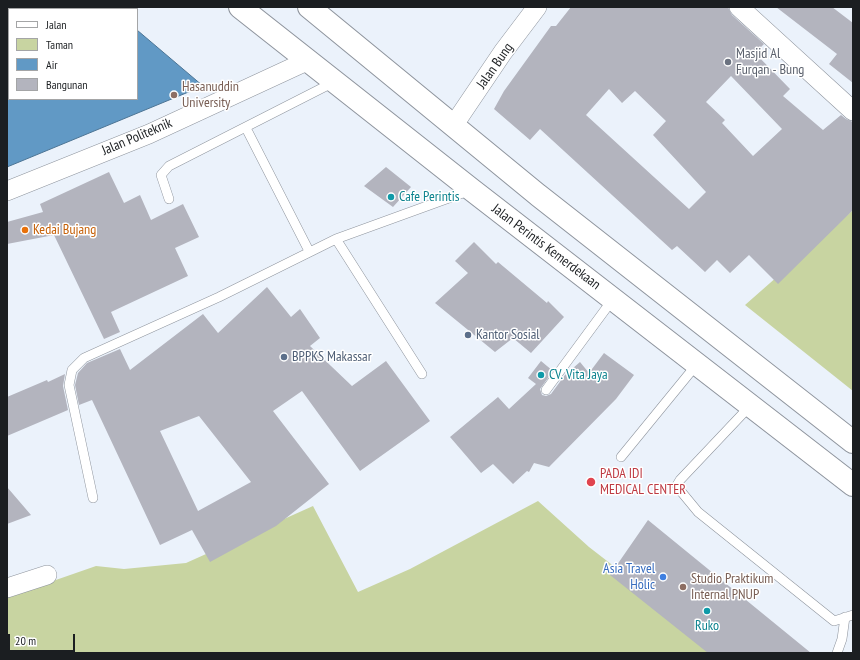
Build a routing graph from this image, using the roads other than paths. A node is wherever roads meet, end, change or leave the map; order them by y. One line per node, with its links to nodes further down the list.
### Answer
1 (240, 7): 5 (highway, Jalan Perintis Kemerdekaan)
2 (309, 7): 8 (highway)
3 (537, 7): 8 (street, Jalan Bung)
4 (739, 7): 7 (street)
5 (310, 60): 6 (highway, Jalan Perintis Kemerdekaan); 11 (street, Jalan Politeknik)
6 (335, 81): 9 (lane); 10 (highway, Jalan Perintis Kemerdekaan)
7 (853, 111)
8 (453, 126): 20 (highway)
9 (246, 128): 12 (lane); 14 (lane)
10 (472, 190): 13 (lane); 15 (highway, Jalan Perintis Kemerdekaan)
11 (7, 191)
12 (169, 199)
13 (336, 239): 14 (lane); 17 (lane)
14 (309, 251): 23 (lane)
15 (614, 298): 16 (highway, Jalan Perintis Kemerdekaan); 18 (lane)
16 (697, 364): 19 (highway, Jalan Perintis Kemerdekaan); 21 (lane)
17 (422, 374)
18 (546, 390)
19 (750, 406): 22 (highway, Jalan Perintis Kemerdekaan); 26 (lane)
20 (853, 442)
21 (621, 457)
22 (853, 485)
23 (93, 498)
24 (47, 575): 25 (street)
25 (7, 588)
26 (849, 616): 27 (lane)
27 (837, 653)

